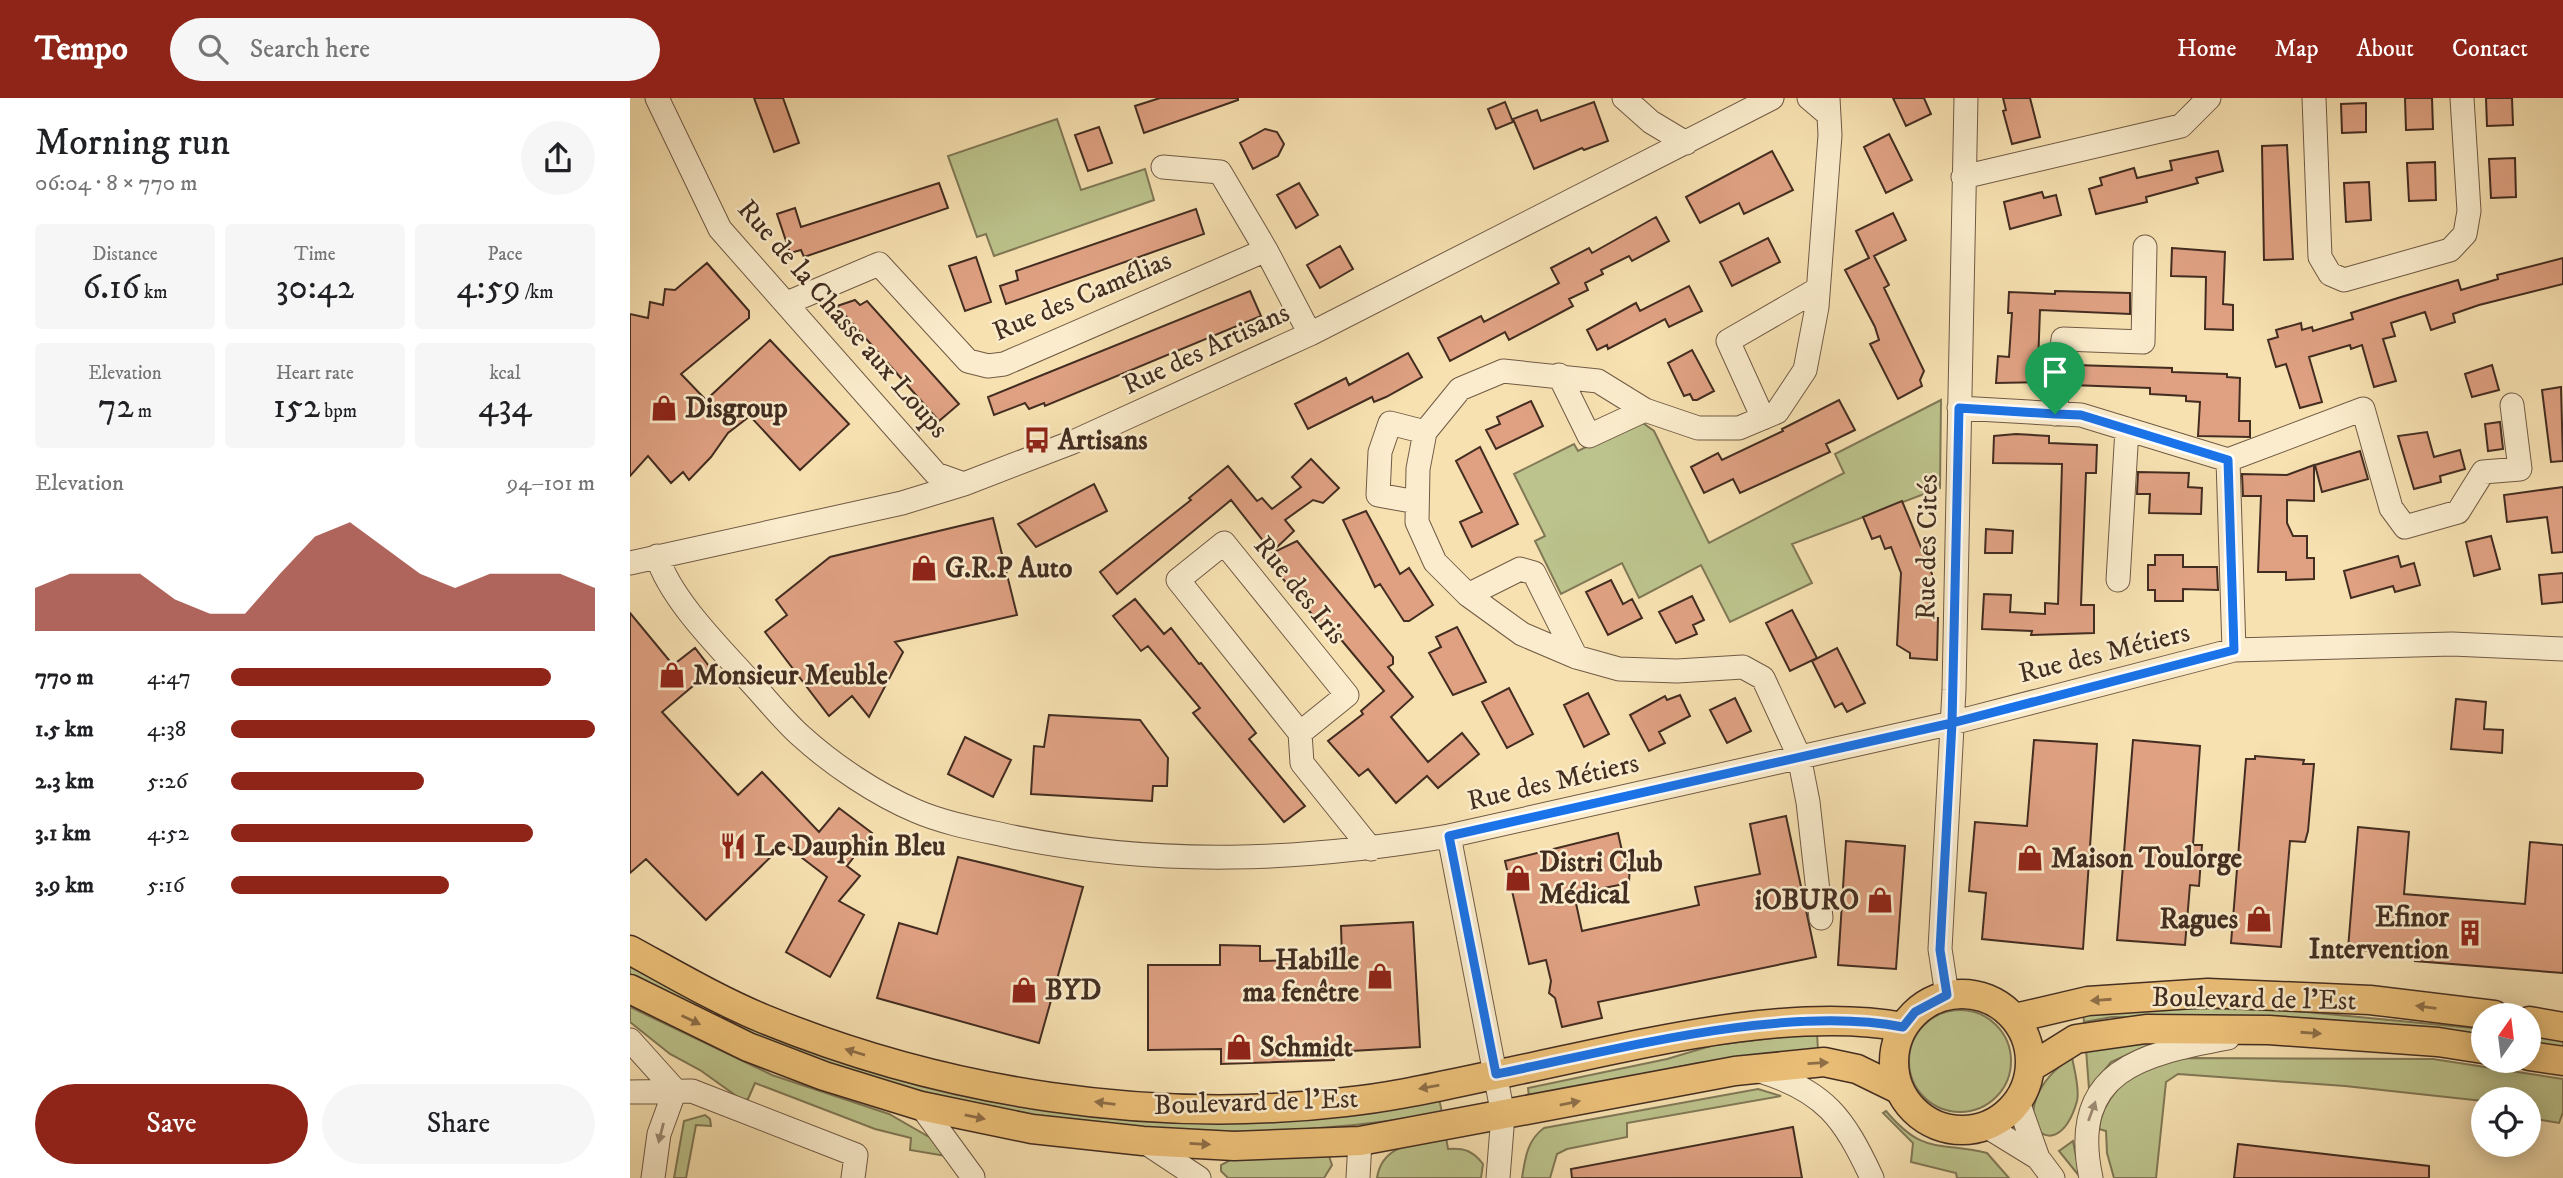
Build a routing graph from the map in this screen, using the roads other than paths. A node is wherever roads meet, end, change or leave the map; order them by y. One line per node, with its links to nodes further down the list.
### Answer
1 (657, 98): 16 (street, Rue de la Chasse aux Loups)
2 (1624, 98): 10 (street)
3 (1772, 98): 10 (street, Rue des Artisans)
4 (1809, 98): 9 (street)
5 (1966, 98): 12 (street, Rue des Cités)
6 (2209, 98): 12 (street)
7 (2314, 98): 8 (street)
8 (2462, 98)
9 (1828, 107): 15 (street)
10 (1686, 143): 17 (street, Rue des Artisans)
11 (1163, 167): 14 (street)
12 (1964, 177): 20 (street, Rue des Cités)
13 (2145, 247): 22 (street)
14 (1265, 250): 16 (street, Rue des Camélias); 17 (street)
15 (1818, 289): 23 (street); 23 (street)
16 (787, 303): 27 (street, Rue de la Chasse aux Loups)
17 (1310, 334): 27 (street, Rue des Artisans)
18 (1559, 375): 21 (street); 21 (street); 25 (street)
19 (2512, 405): 26 (street)
20 (1959, 408): 22 (street); 36 (street, Rue des Cités)
21 (1645, 410): 23 (street)
22 (2055, 414): 24 (street)
23 (1763, 418)
24 (2127, 429): 26 (street); 31 (street)
25 (1425, 432): 28 (street); 28 (street)
26 (2228, 460): 34 (street)
27 (964, 484): 29 (street, Rue des Artisans)
28 (1417, 502): 32 (street)
29 (657, 556): 30 (street, Rue des Artisans); 40 (street, Rue des Métiers)
30 (630, 563)
31 (2118, 580)
32 (1468, 595): 35 (street); 35 (street)
33 (2563, 649): 34 (street, Rue des Métiers)
34 (2234, 650): 36 (street, Rue des Métiers)
35 (1576, 657): 38 (street)
36 (1952, 723): 38 (street, Rue des Métiers); 44 (street, Rue des Cités)
37 (1300, 733): 37 (street, Rue des Iris); 40 (street)
38 (1799, 756): 39 (street, Rue des Métiers); 41 (street)
39 (1449, 836): 40 (street, Rue des Métiers); 57 (street)
40 (1371, 849)
41 (1821, 918)
42 (630, 950): 57 (main road, Boulevard de l'Est, one-way to 42)
43 (630, 989): 62 (main road, Boulevard de l'Est, one-way to 62)
44 (1947, 995): 46 (main road); 48 (main road)
45 (2471, 1012): 46 (main road, Boulevard de l'Est, one-way to 46)
46 (2015, 1018): 55 (main road)
47 (2541, 1023): 49 (main road)
48 (1903, 1027): 57 (main road, Boulevard de l'Est); 59 (main road)
49 (2563, 1027)
50 (2269, 1030): 52 (main road, Boulevard de l'Est, one-way to 52); 55 (main road, Boulevard de l'Est); 76 (street, one-way to 50)
51 (630, 1040): 58 (street)
52 (2471, 1047)
53 (2541, 1058): 54 (main road)
54 (2563, 1061)
55 (2031, 1067): 61 (main road)
56 (1753, 1069): 59 (main road, Boulevard de l'Est, one-way to 59); 63 (main road, Boulevard de l'Est, one-way to 56); 74 (street)
57 (1496, 1074): 63 (street)
58 (675, 1090): 60 (street); 69 (street, one-way to 69); 70 (street)
59 (1900, 1090): 64 (main road)
60 (630, 1092)
61 (2018, 1102): 64 (main road); 67 (street)
62 (921, 1106): 66 (main road, Boulevard de l'Est, one-way to 66); 68 (street)
63 (1503, 1115): 65 (main road, Boulevard de l'Est); 73 (street)
64 (1986, 1126): 67 (street)
65 (1360, 1140): 66 (main road, Boulevard de l'Est, one-way to 65); 72 (street)
66 (1143, 1142): 71 (street)
67 (2038, 1158): 75 (street)
68 (973, 1177)
69 (653, 1178)
70 (853, 1178)
71 (1199, 1178)
72 (1358, 1178)
73 (1498, 1178)
74 (1872, 1178)
75 (2053, 1178)
76 (2091, 1178)

